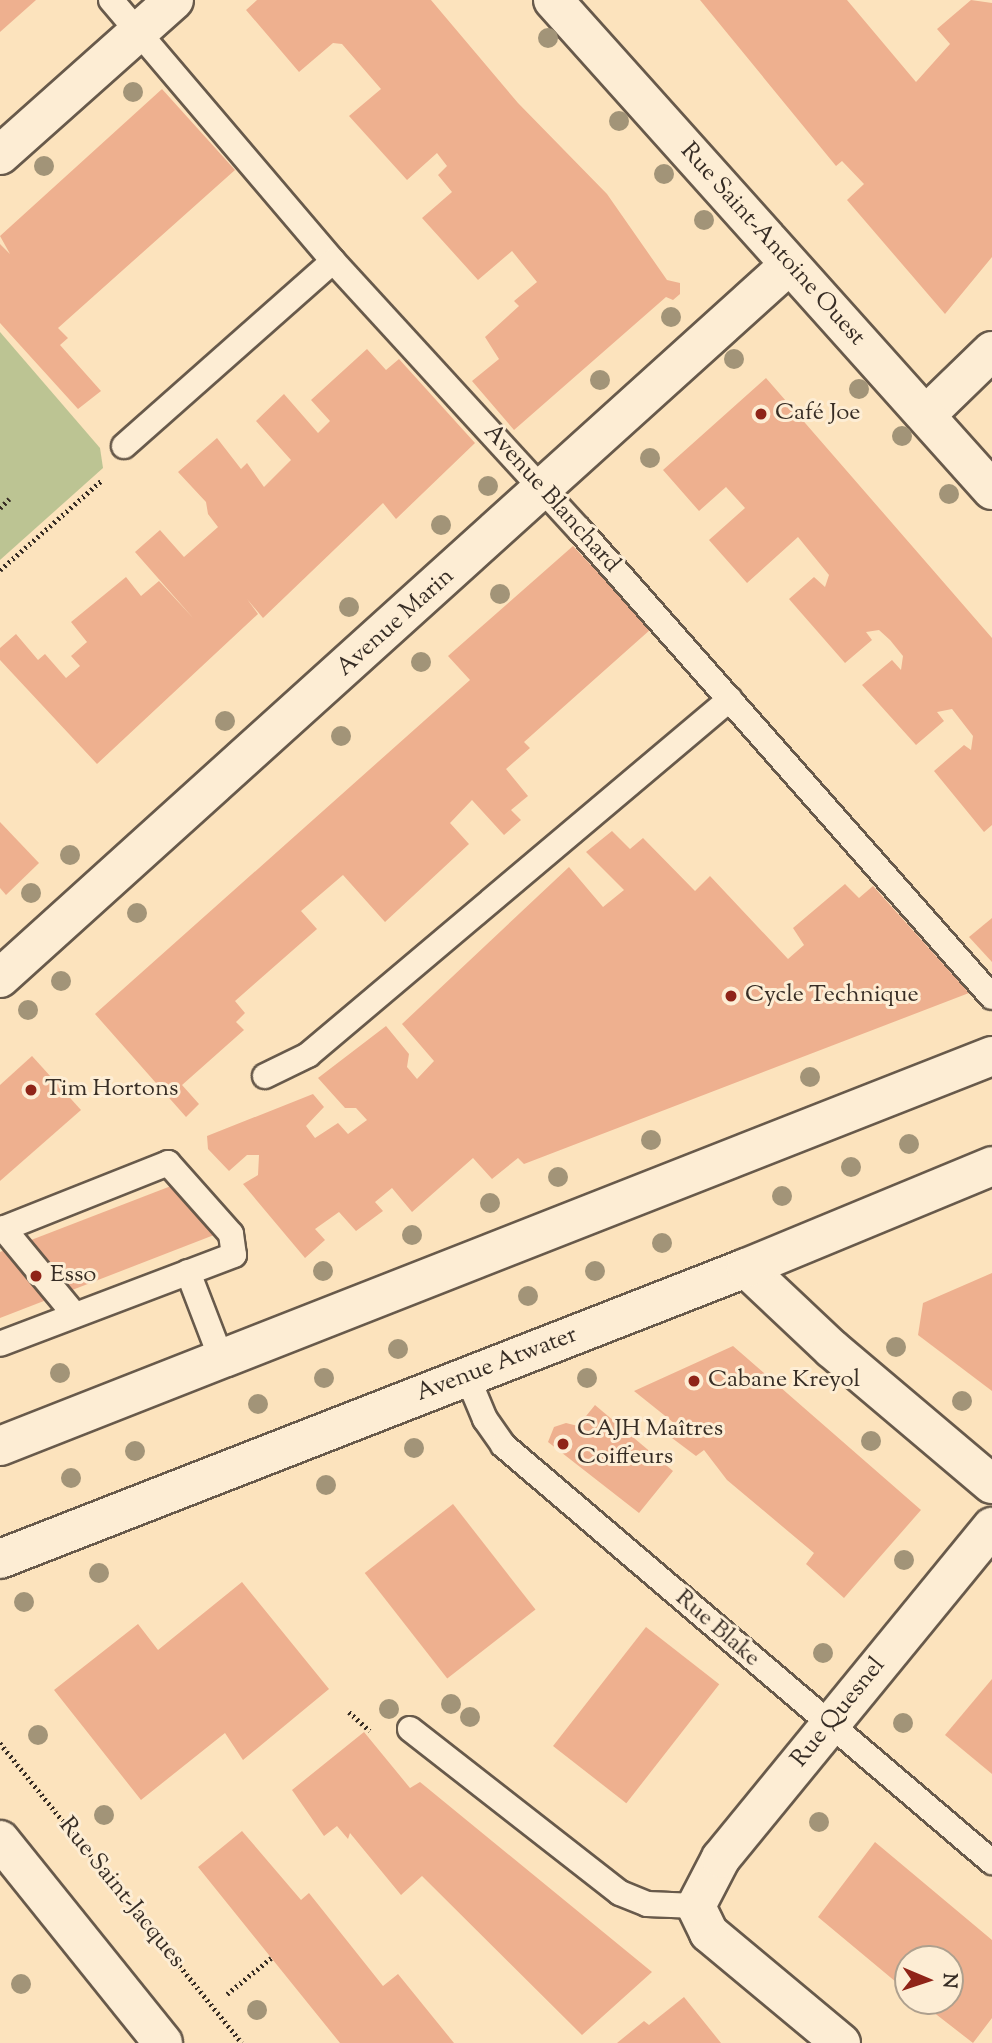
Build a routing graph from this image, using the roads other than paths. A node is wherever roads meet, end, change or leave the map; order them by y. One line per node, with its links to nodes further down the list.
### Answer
1 (111, 0): 4 (lane, Avenue Blanchard)
2 (174, 0): 4 (main road)
3 (553, 0): 7 (main road, Rue Saint-Antoine Ouest)
4 (138, 32): 5 (main road); 6 (lane, Avenue Blanchard)
5 (0, 155)
6 (333, 261): 10 (lane); 11 (lane, Avenue Blanchard)
7 (789, 265): 9 (main road, Rue Saint-Antoine Ouest); 11 (main road, Avenue Marin)
8 (992, 351): 9 (main road)
9 (926, 415): 12 (main road, Rue Saint-Antoine Ouest)
10 (124, 446)
11 (543, 490): 13 (lane, Avenue Blanchard); 14 (main road, Avenue Marin)
12 (992, 490)
13 (730, 699): 15 (lane, Avenue Blanchard); 17 (lane)
14 (0, 978)
15 (992, 997)
16 (992, 1056): 24 (main road)
17 (265, 1076)
18 (992, 1167): 20 (main road, Avenue Atwater)
19 (1, 1229): 21 (lane); 22 (lane)
20 (746, 1268): 25 (main road, Avenue Atwater); 27 (main road)
21 (188, 1272): 22 (lane); 24 (lane)
22 (75, 1315): 23 (lane)
23 (0, 1344)
24 (221, 1358): 26 (main road)
25 (467, 1376): 29 (main road, Avenue Atwater); 30 (lane, Rue Blake)
26 (0, 1446)
27 (992, 1484)
28 (992, 1527): 30 (main road, Rue Quesnel)
29 (0, 1559)
30 (829, 1725): 33 (lane, Rue Blake); 34 (main road, Rue Quesnel)
31 (410, 1728): 34 (lane)
32 (0, 1840): 35 (main road)
33 (992, 1861)
34 (696, 1906): 36 (main road)
35 (163, 2043)
36 (841, 2043)

